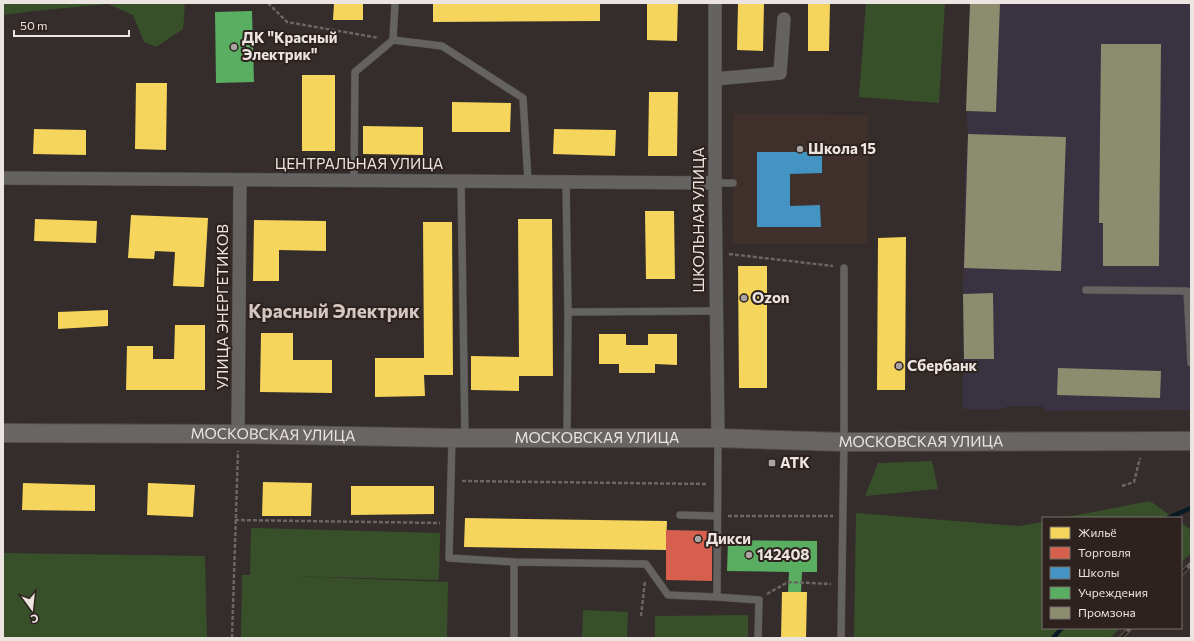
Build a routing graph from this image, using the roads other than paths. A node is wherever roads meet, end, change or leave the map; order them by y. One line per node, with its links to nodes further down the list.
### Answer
1 (395, 3): 4 (lane)
2 (715, 3): 5 (street, ШКОЛЬНАЯ УЛИЦА)
3 (784, 19): 5 (street)
4 (393, 40): 8 (lane); 10 (lane)
5 (715, 79): 12 (street, ШКОЛЬНАЯ УЛИЦА)
6 (3, 178): 7 (street, ЦЕНТРАЛЬНАЯ УЛИЦА)
7 (240, 180): 8 (street, ЦЕНТРАЛЬНАЯ УЛИЦА); 20 (street, УЛИЦА ЭНЕРГЕТИКОВ)
8 (354, 180): 9 (street, ЦЕНТРАЛЬНАЯ УЛИЦА)
9 (461, 181): 10 (street, ЦЕНТРАЛЬНАЯ УЛИЦА); 21 (lane)
10 (528, 181): 11 (street, ЦЕНТРАЛЬНАЯ УЛИЦА)
11 (566, 182): 12 (street, ЦЕНТРАЛЬНАЯ УЛИЦА); 17 (lane)
12 (715, 183): 13 (lane); 16 (street, ШКОЛЬНАЯ УЛИЦА)
13 (733, 183)
14 (844, 268): 25 (lane)
15 (1086, 290): 18 (lane)
16 (716, 311): 17 (lane); 23 (street, ШКОЛЬНАЯ УЛИЦА)
17 (568, 312): 22 (lane)
18 (1191, 363)
19 (3, 433): 20 (street, МОСКОВСКАЯ УЛИЦА)
20 (238, 434): 21 (street, МОСКОВСКАЯ УЛИЦА)
21 (458, 438): 22 (street, МОСКОВСКАЯ УЛИЦА); 28 (lane)
22 (567, 438): 23 (street, МОСКОВСКАЯ УЛИЦА)
23 (718, 438): 25 (street, МОСКОВСКАЯ УЛИЦА); 27 (lane)
24 (1191, 441): 25 (street, МОСКОВСКАЯ УЛИЦА)
25 (844, 442): 32 (lane)
26 (680, 514): 27 (lane)
27 (717, 516): 29 (lane)
28 (514, 562): 29 (lane); 30 (lane)
29 (717, 597): 31 (lane)
30 (514, 638)
31 (758, 638)
32 (841, 638)

